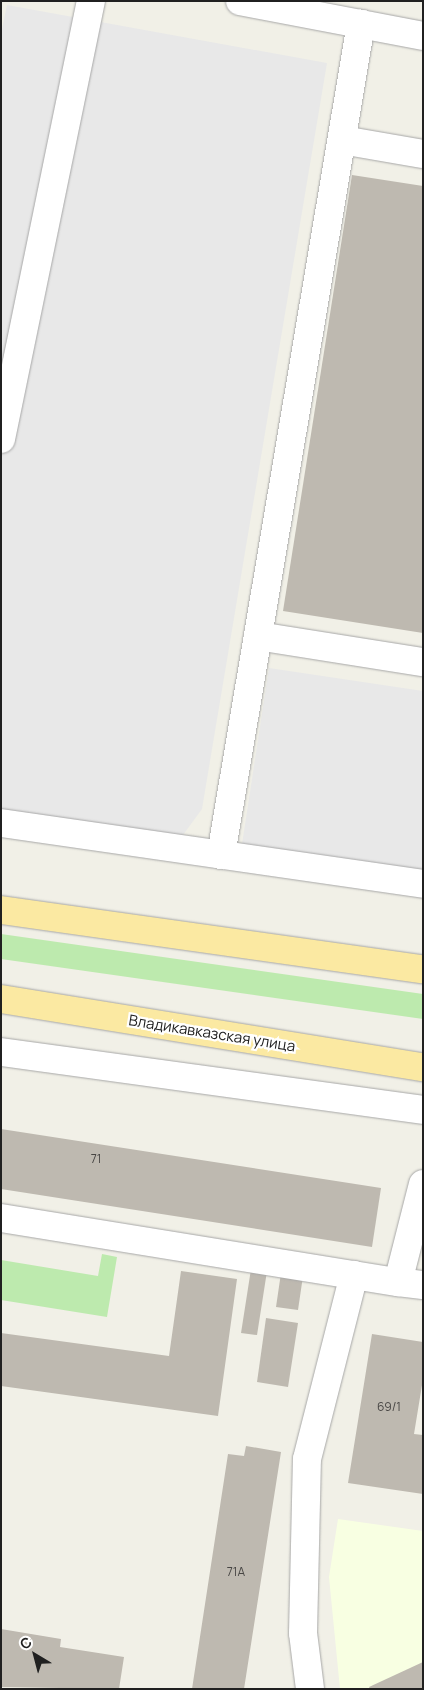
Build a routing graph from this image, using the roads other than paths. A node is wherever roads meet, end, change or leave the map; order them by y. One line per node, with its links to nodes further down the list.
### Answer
1 (91, 1): 7 (lane)
2 (240, 1): 3 (lane)
3 (361, 24): 4 (lane); 5 (lane)
4 (423, 36)
5 (342, 140): 6 (lane); 8 (lane)
6 (423, 154)
7 (1, 439)
8 (258, 636): 9 (lane); 11 (lane)
9 (423, 662)
10 (1, 824): 11 (lane)
11 (221, 855): 12 (lane)
12 (423, 884)
13 (1, 910): 14 (main road)
14 (423, 969)
15 (1, 999): 17 (main road, Владикавказская улица)
16 (1, 1052): 18 (lane)
17 (423, 1066)
18 (423, 1110)
19 (423, 1184): 22 (lane)
20 (1, 1218): 21 (lane)
21 (354, 1275): 22 (lane); 23 (lane)
22 (410, 1284)
23 (310, 1689)

